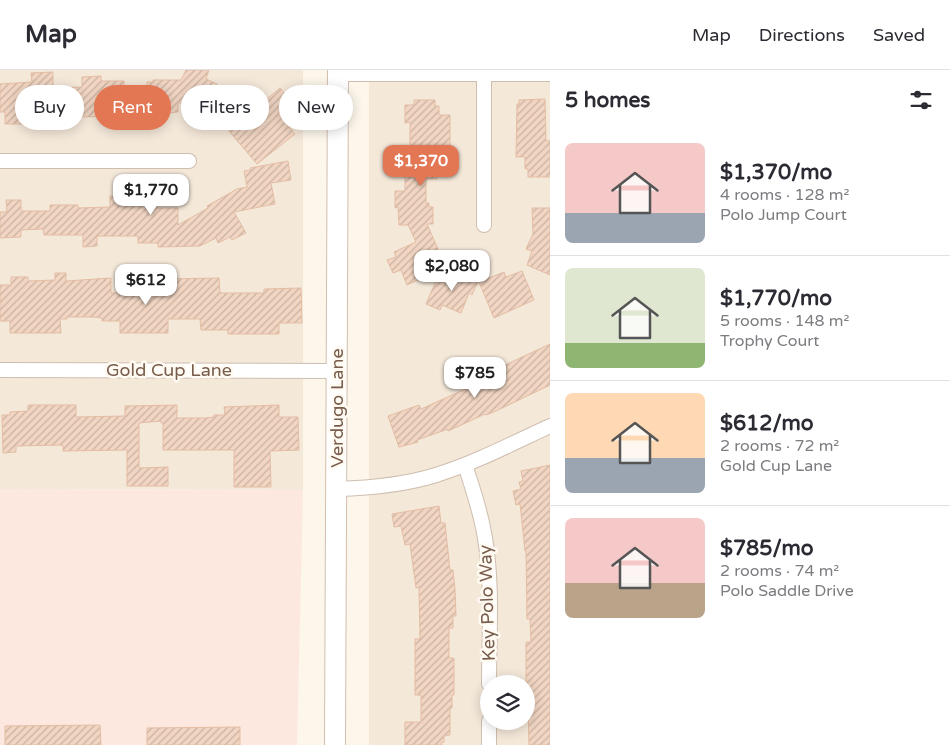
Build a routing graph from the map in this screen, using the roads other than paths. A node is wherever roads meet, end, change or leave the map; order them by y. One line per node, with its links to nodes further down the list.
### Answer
1 (338, 72): 2 (street); 8 (street, Verdugo Lane)
2 (484, 72): 3 (street); 6 (street)
3 (550, 74)
4 (0, 161): 5 (street)
5 (189, 161)
6 (484, 225)
7 (0, 370): 8 (street, Gold Cup Lane)
8 (337, 371): 11 (street, Verdugo Lane)
9 (550, 426): 10 (street)
10 (464, 465): 11 (street); 12 (street, Key Polo Way)
11 (337, 489): 14 (street, Verdugo Lane)
12 (489, 675)
13 (489, 730): 15 (street)
14 (335, 745)
15 (489, 745)

